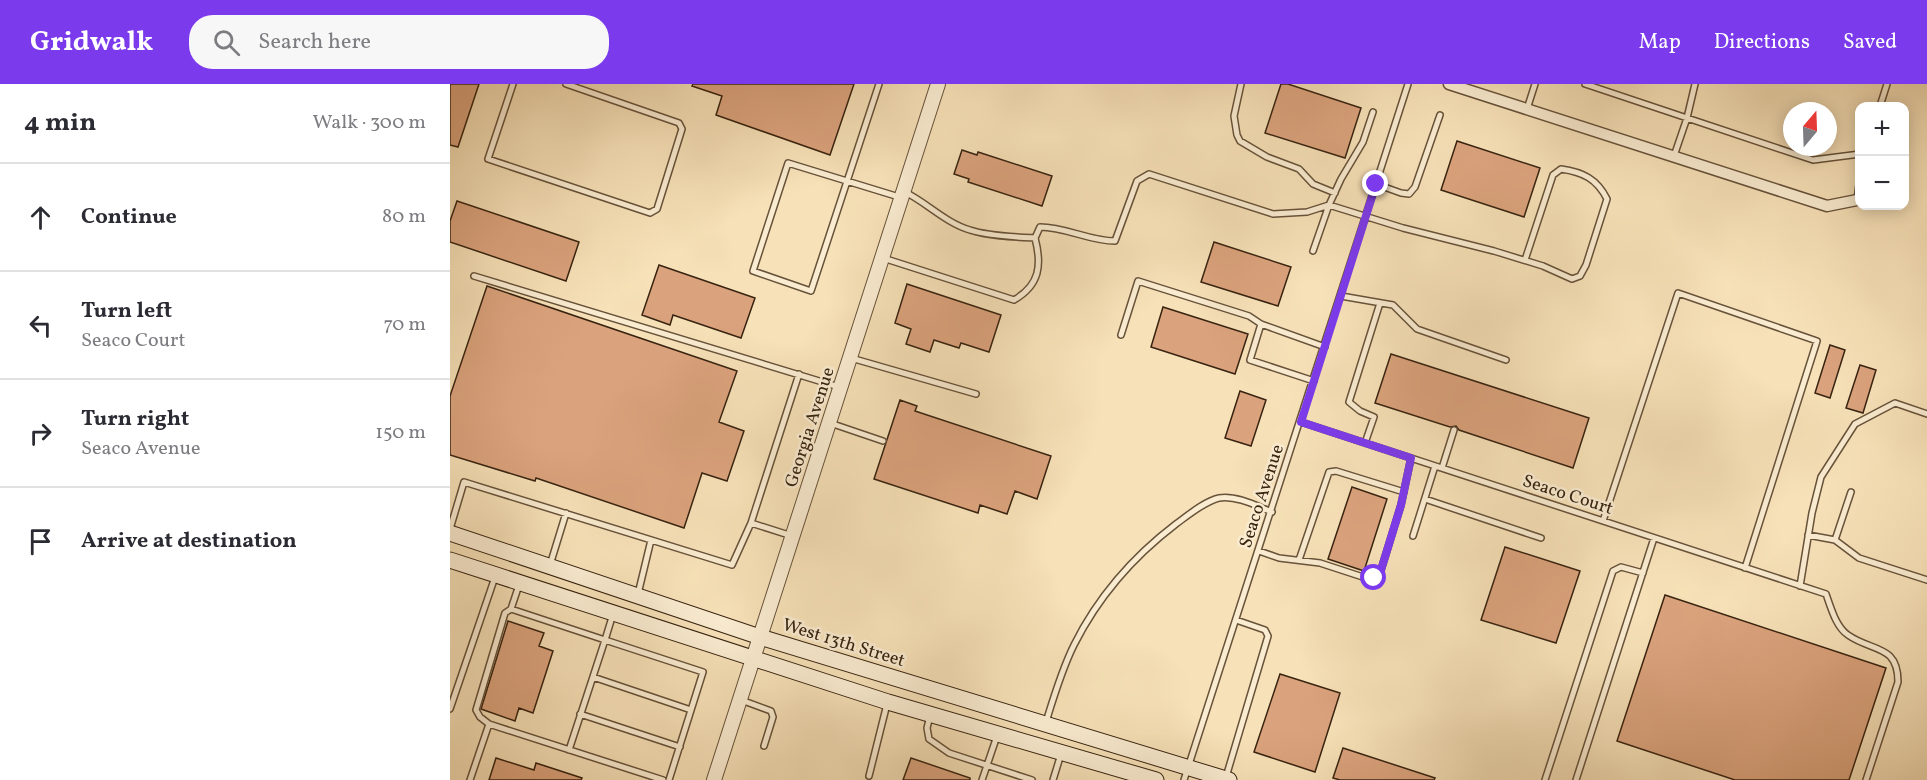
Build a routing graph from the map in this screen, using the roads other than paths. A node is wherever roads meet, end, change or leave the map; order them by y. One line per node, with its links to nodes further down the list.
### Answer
1 (513, 84): 2 (lane)
2 (566, 84)
3 (879, 84): 19 (lane)
4 (938, 84): 22 (street, Georgia Avenue)
5 (1241, 84): 21 (lane)
6 (1408, 84): 20 (lane, Seaco Avenue)
7 (1449, 84): 13 (street)
8 (1535, 84): 13 (lane)
9 (1585, 84): 16 (lane)
10 (1695, 84): 16 (lane)
11 (1887, 84): 12 (lane)
12 (1881, 102)
13 (1527, 109): 18 (street)
14 (1373, 111): 21 (lane)
15 (1440, 115): 20 (lane)
16 (1687, 118): 17 (lane); 18 (lane)
17 (1855, 155)
18 (1674, 156): 23 (street)
19 (847, 181): 19 (lane); 22 (lane)
20 (1376, 184): 25 (lane, Seaco Avenue)
21 (1335, 193): 24 (lane)
22 (902, 194): 26 (lane); 28 (street, Georgia Avenue)
23 (1855, 200)
24 (1329, 205): 25 (lane); 26 (lane); 27 (lane)
25 (1365, 217): 29 (lane); 31 (lane, Seaco Avenue)
26 (1035, 238): 28 (lane)
27 (1313, 251)
28 (882, 258): 36 (street, Georgia Avenue)
29 (1525, 260): 29 (lane)
30 (474, 276): 38 (lane)
31 (1341, 296): 32 (lane); 35 (lane, Seaco Avenue)
32 (1380, 303): 37 (lane); 47 (lane)
33 (1262, 324): 34 (lane); 35 (lane); 39 (lane)
34 (1121, 335)
35 (1325, 347): 39 (lane, Seaco Avenue)
36 (849, 357): 40 (street, Georgia Avenue); 41 (lane)
37 (1506, 360)
38 (799, 374): 40 (lane); 56 (lane)
39 (1314, 381): 43 (lane, Seaco Avenue)
40 (840, 387): 44 (street, Georgia Avenue)
41 (976, 394)
42 (1927, 414): 58 (lane)
43 (1301, 422): 47 (lane, Seaco Court); 53 (lane, Seaco Avenue)
44 (830, 423): 46 (lane); 59 (street, Georgia Avenue)
45 (1454, 430): 49 (lane)
46 (883, 441)
47 (1365, 443): 48 (lane, Seaco Court)
48 (1411, 458): 49 (lane, Seaco Court); 50 (lane)
49 (1439, 467): 52 (lane); 55 (lane, Seaco Court)
50 (1404, 492): 67 (lane); 67 (lane)
51 (1851, 492): 64 (lane)
52 (1425, 499): 60 (lane); 61 (lane)
53 (1272, 512): 65 (lane, Seaco Avenue); 90 (lane)
54 (566, 513): 57 (lane); 63 (lane); 68 (lane)
55 (1603, 521): 62 (lane, Seaco Court); 69 (lane)
56 (751, 523): 59 (lane); 63 (lane)
57 (450, 531): 68 (main road, West 13th Street)
58 (1808, 535): 64 (lane); 74 (lane)
59 (792, 536): 79 (street, Georgia Avenue)
60 (1413, 536)
61 (1540, 538)
62 (1654, 538): 69 (lane, Seaco Court); 70 (lane)
63 (651, 540): 75 (lane)
64 (1835, 540): 72 (lane)
65 (1259, 551): 67 (lane); 78 (lane, Seaco Avenue)
66 (450, 560): 71 (main road)
67 (1299, 560)
68 (550, 567): 75 (main road, West 13th Street)
69 (1745, 568): 74 (lane, Seaco Court)
70 (1643, 573): 109 (lane); 110 (lane)
71 (496, 574): 73 (main road); 85 (lane)
72 (1927, 580)
73 (520, 582): 76 (lane); 77 (main road)
74 (1800, 586): 111 (lane, Seaco Court)
75 (637, 596): 79 (main road, West 13th Street)
76 (511, 609): 80 (lane); 89 (lane)
77 (614, 612): 80 (lane); 81 (main road)
78 (1236, 620): 97 (lane, Seaco Avenue); 100 (lane)
79 (760, 637): 81 (street, Georgia Avenue); 90 (main road, West 13th Street)
80 (605, 640): 82 (lane); 86 (lane)
81 (754, 657): 83 (street, Georgia Avenue); 84 (main road)
82 (593, 677): 86 (lane); 87 (lane)
83 (740, 700): 92 (lane); 104 (street, Georgia Avenue)
84 (888, 702): 88 (main road); 98 (lane)
85 (450, 709)
86 (691, 710): 93 (lane)
87 (580, 714): 93 (lane); 94 (lane)
88 (930, 715): 91 (main road); 96 (lane)
89 (489, 724): 94 (lane); 101 (lane)
90 (1045, 724): 97 (main road, West 13th Street)
91 (998, 734): 95 (main road); 96 (lane)
92 (764, 746)
93 (680, 747): 103 (lane)
94 (569, 750): 102 (lane)
95 (1061, 753): 99 (main road); 107 (lane)
96 (987, 766): 105 (lane); 106 (lane)
97 (1187, 774): 100 (main road, West 13th Street)
98 (870, 776)
99 (1131, 777): 108 (main road)
100 (1227, 779)
101 (471, 780)
102 (663, 780)
103 (669, 780)
104 (714, 780)
105 (982, 780)
106 (1032, 780)
107 (1053, 780)
108 (1156, 780)
109 (1545, 780)
110 (1576, 780)
111 (1866, 780)

